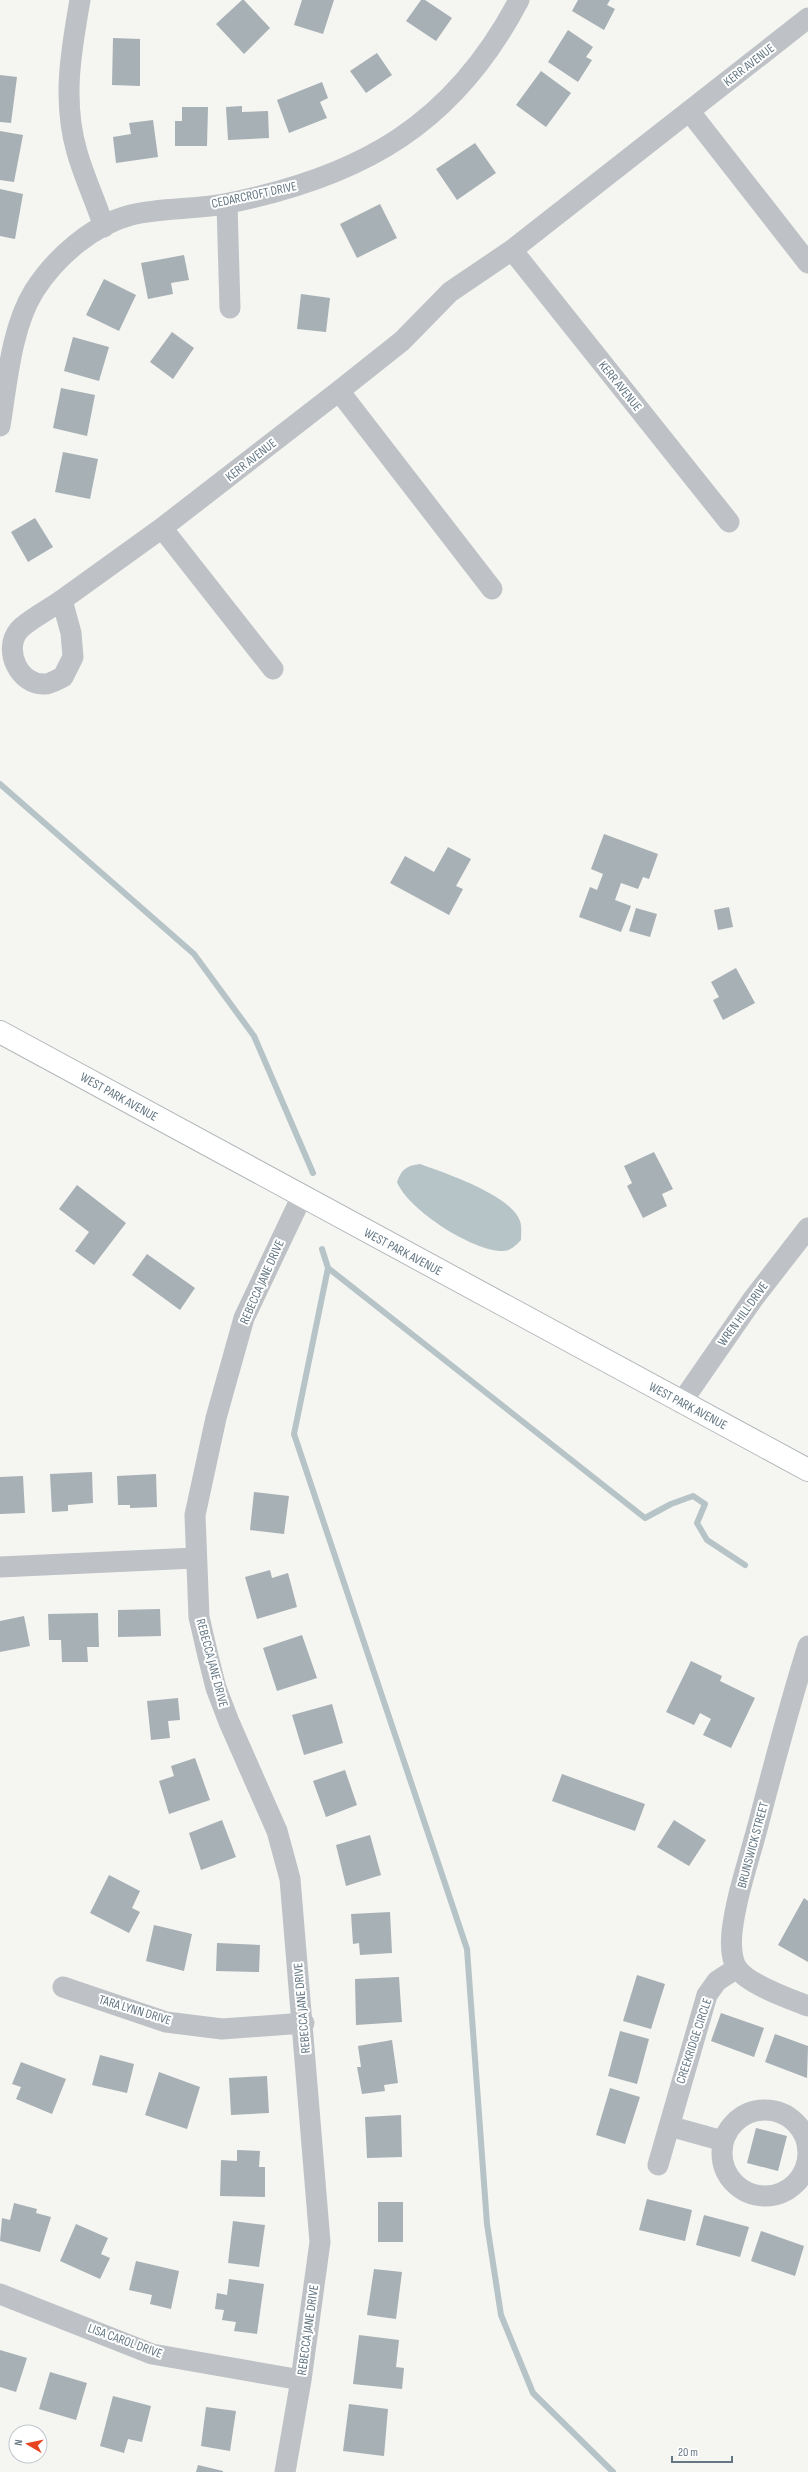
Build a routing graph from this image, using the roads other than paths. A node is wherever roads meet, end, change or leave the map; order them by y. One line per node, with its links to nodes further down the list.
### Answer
1 (80, 0): 6 (street)
2 (519, 0): 5 (street, CEDARCROFT DRIVE)
3 (808, 18): 4 (street, KERR AVENUE)
4 (690, 112): 7 (street, KERR AVENUE); 8 (street)
5 (227, 204): 6 (street, CEDARCROFT DRIVE); 9 (street)
6 (104, 227): 11 (street, CEDARCROFT DRIVE)
7 (512, 250): 10 (street, KERR AVENUE); 12 (street, KERR AVENUE)
8 (808, 263)
9 (230, 308)
10 (339, 391): 13 (street, KERR AVENUE); 14 (street)
11 (0, 426)
12 (729, 522)
13 (162, 528): 15 (street, KERR AVENUE); 16 (street)
14 (492, 589)
15 (62, 600)
16 (272, 669)
17 (0, 1032): 18 (main road, WEST PARK AVENUE)
18 (302, 1196): 20 (main road, WEST PARK AVENUE); 22 (street, REBECCA JANE DRIVE)
19 (808, 1228): 20 (street, WREN HILL DRIVE)
20 (681, 1403): 21 (main road, WEST PARK AVENUE)
21 (808, 1470)
22 (195, 1558): 23 (street); 28 (street, REBECCA JANE DRIVE)
23 (0, 1567)
24 (808, 1646): 25 (street, BRUNSWICK STREET)
25 (737, 1968): 27 (street); 29 (street, CREEKRIDGE CIRCLE)
26 (64, 1987): 28 (street, TARA LYNN DRIVE)
27 (808, 2006)
28 (304, 2023): 33 (street, REBECCA JANE DRIVE)
29 (669, 2126): 30 (street); 31 (street, CREEKRIDGE CIRCLE)
30 (723, 2141): 30 (street)
31 (658, 2165)
32 (0, 2294): 33 (street, LISA CAROL DRIVE)
33 (301, 2380): 34 (street, REBECCA JANE DRIVE)
34 (284, 2472)

